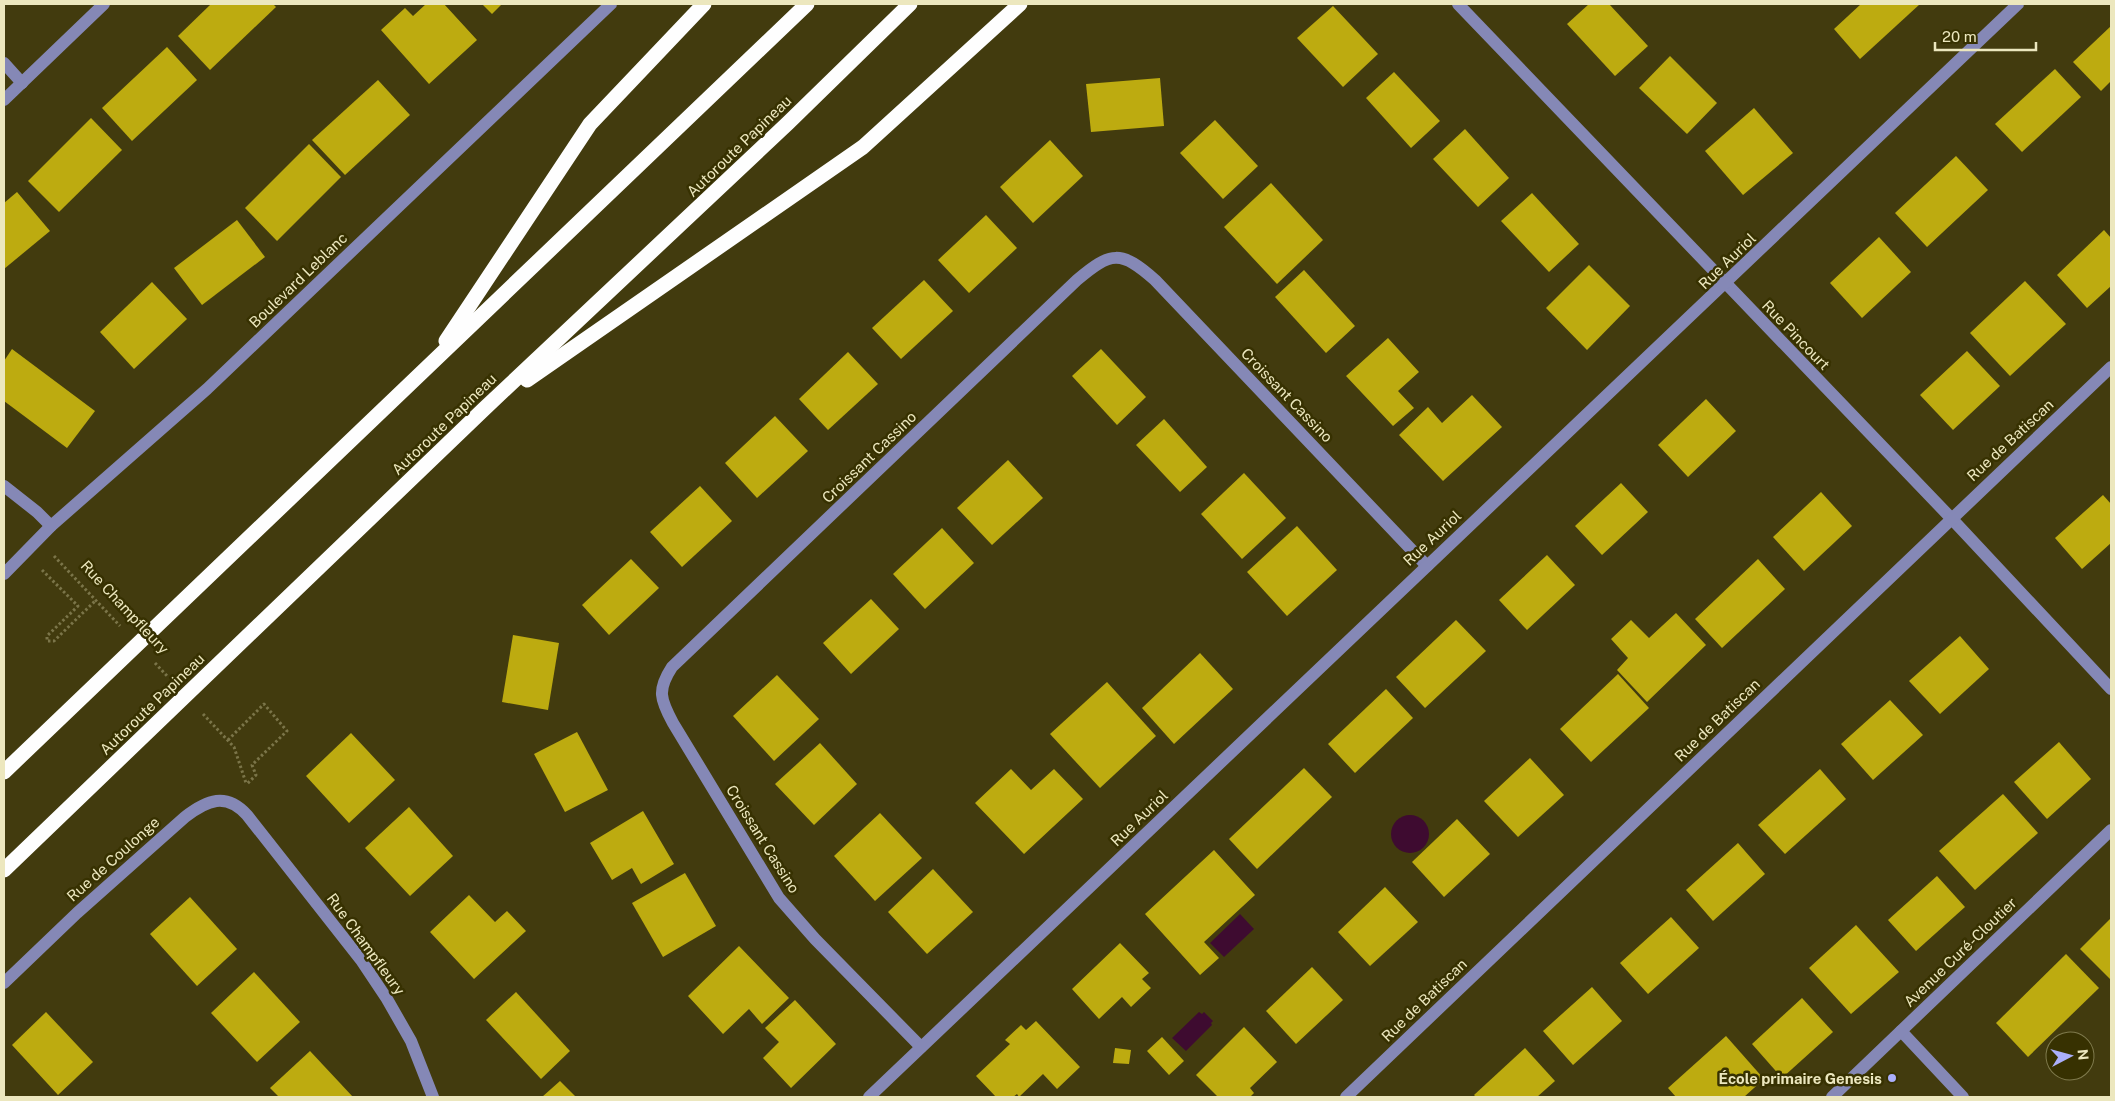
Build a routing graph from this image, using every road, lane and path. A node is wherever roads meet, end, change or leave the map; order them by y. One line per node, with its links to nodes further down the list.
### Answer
1 (104, 4): 10 (street)
2 (611, 4): 18 (street, Boulevard Leblanc)
3 (704, 4): 13 (highway)
4 (807, 4): 13 (highway)
5 (910, 4): 15 (highway, Autoroute Papineau)
6 (1020, 4): 15 (highway)
7 (1458, 4): 12 (street, Rue Pincourt)
8 (2018, 4): 12 (street, Rue Auriol)
9 (4, 64): 10 (street)
10 (22, 83): 11 (street)
11 (4, 100)
12 (1725, 285): 17 (street, Rue Pincourt); 20 (street, Rue Auriol)
13 (432, 363): 30 (highway)
14 (2111, 367): 17 (street, Rue de Batiscan)
15 (484, 409): 35 (highway, Autoroute Papineau)
16 (4, 486): 18 (street)
17 (1951, 518): 27 (street, Rue Pincourt); 41 (street, Rue de Batiscan)
18 (51, 526): 22 (street, Boulevard Leblanc)
19 (51, 554): 23 (path, Rue Champfleury)
20 (1427, 566): 38 (street, Rue Auriol); 38 (street, Croissant Cassino)
21 (40, 568): 23 (path)
22 (4, 574)
23 (96, 602): 24 (path, Rue Champfleury)
24 (124, 631)
25 (151, 658): 26 (path, Rue Champfleury)
26 (171, 680)
27 (2111, 689)
28 (197, 707): 29 (path)
29 (228, 740): 31 (path); 31 (path)
30 (4, 772)
31 (247, 784): 32 (path)
32 (252, 790)
33 (253, 823): 36 (street, Rue de Coulonge); 39 (street, Rue Champfleury)
34 (2111, 830): 37 (street, Avenue Curé-Cloutier)
35 (4, 870)
36 (4, 983)
37 (1901, 1031): 42 (street, Avenue Curé-Cloutier); 43 (street)
38 (921, 1047): 40 (street, Rue Auriol)
39 (434, 1097)
40 (869, 1097)
41 (1346, 1097)
42 (1832, 1097)
43 (1962, 1097)

